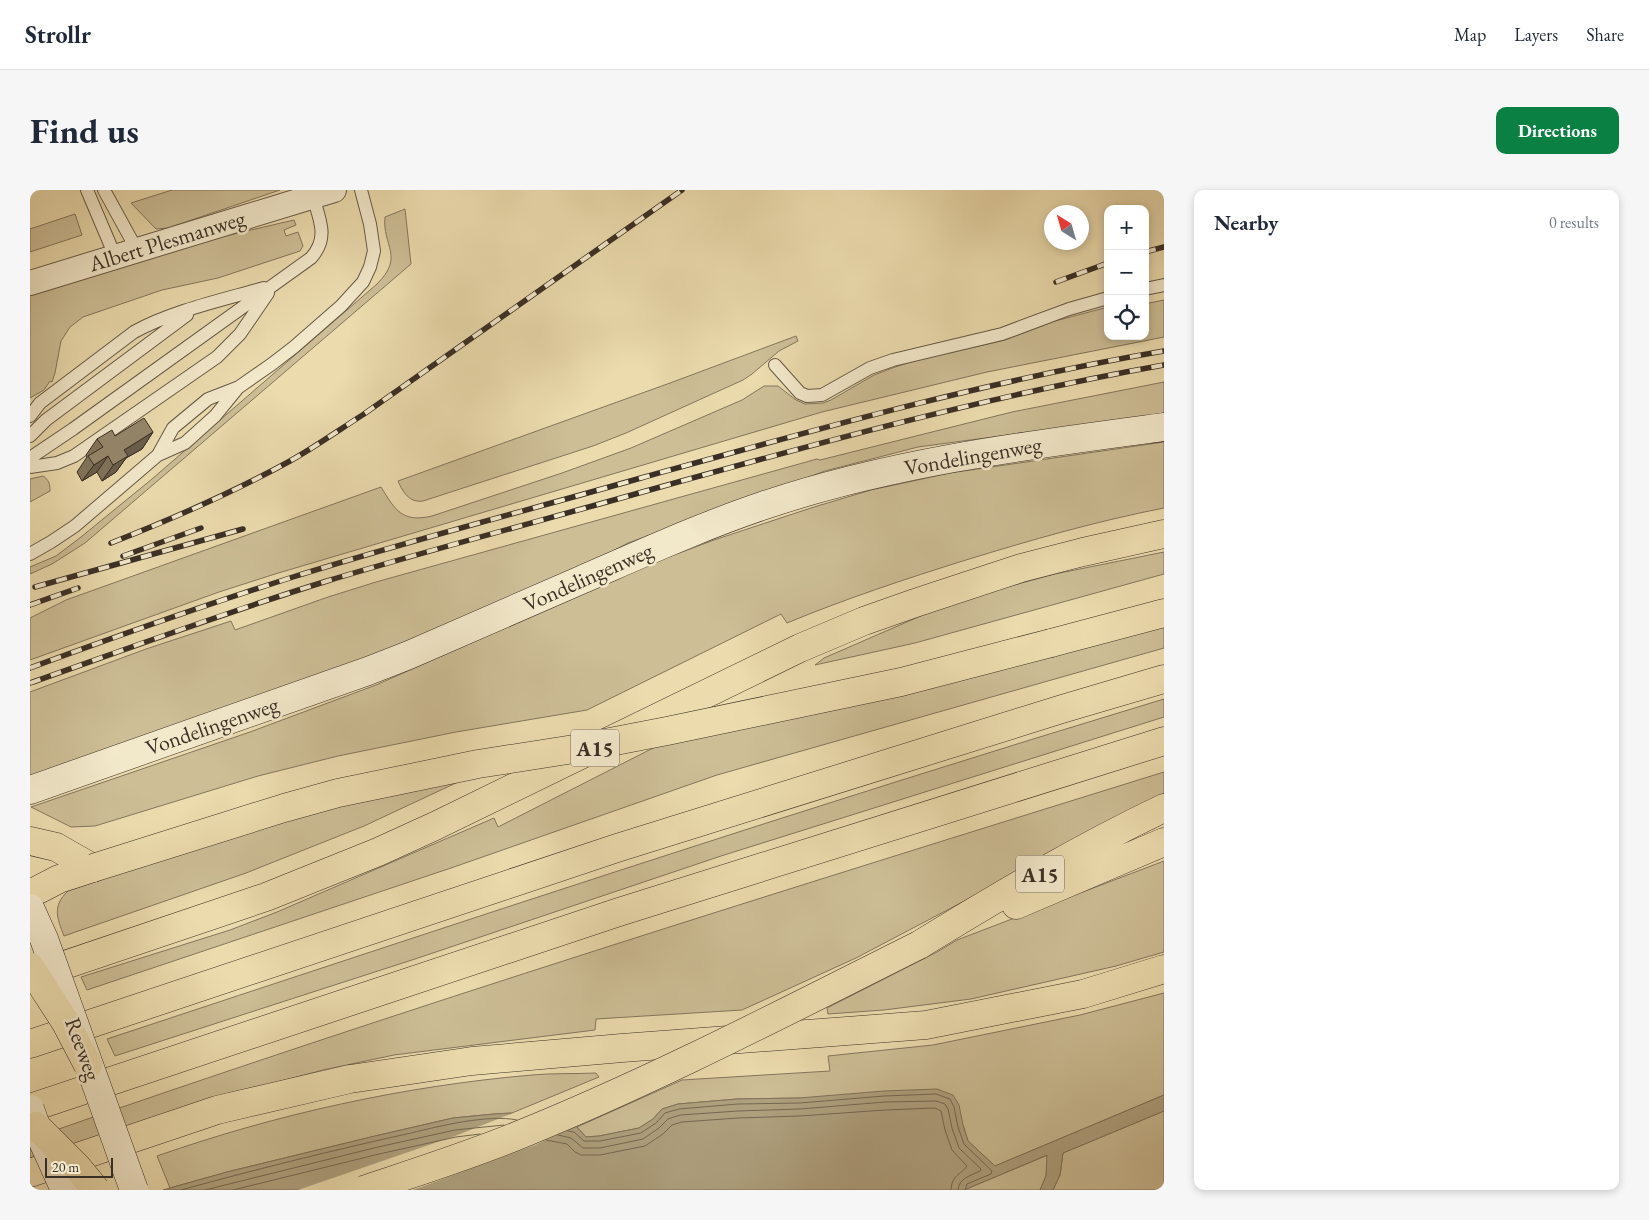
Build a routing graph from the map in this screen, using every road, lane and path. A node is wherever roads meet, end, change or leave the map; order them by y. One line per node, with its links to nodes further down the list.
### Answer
1 (87, 190): 5 (lane)
2 (104, 190): 5 (lane)
3 (361, 190): 13 (lane)
4 (323, 193): 5 (street, Albert Plesmanweg); 7 (lane)
5 (126, 253): 6 (street, Albert Plesmanweg)
6 (30, 283)
7 (274, 285): 11 (lane); 18 (lane); 19 (lane)
8 (1164, 285): 9 (lane)
9 (1149, 288)
10 (1104, 299): 12 (lane)
11 (195, 309): 14 (lane); 16 (lane)
12 (775, 365)
13 (239, 387): 17 (lane); 17 (lane)
14 (30, 416)
15 (1164, 427): 25 (main road, Vondelingenweg)
16 (30, 436)
17 (158, 455): 21 (lane)
18 (30, 458)
19 (30, 467)
20 (1164, 534): 35 (highway, A15)
21 (30, 554)
22 (1164, 613): 29 (highway, A15, bridge)
23 (1164, 679): 36 (highway)
24 (1164, 740): 38 (highway)
25 (30, 790)
26 (1164, 808): 32 (highway, A15)
27 (30, 841): 29 (highway)
28 (1164, 842): 32 (highway, A15)
29 (92, 868): 30 (highway, A15)
30 (30, 894)
31 (30, 908): 37 (main road, Reeweg, bridge)
32 (920, 945): 43 (highway, A15, bridge)
33 (30, 968): 37 (highway, bridge)
34 (1164, 969): 39 (highway)
35 (30, 977)
36 (30, 1044)
37 (88, 1065): 42 (main road, Reeweg, bridge)
38 (32, 1114): 40 (main road, bridge); 41 (highway, bridge)
39 (30, 1173)
40 (65, 1190)
41 (96, 1190)
42 (134, 1190)
43 (364, 1190)

